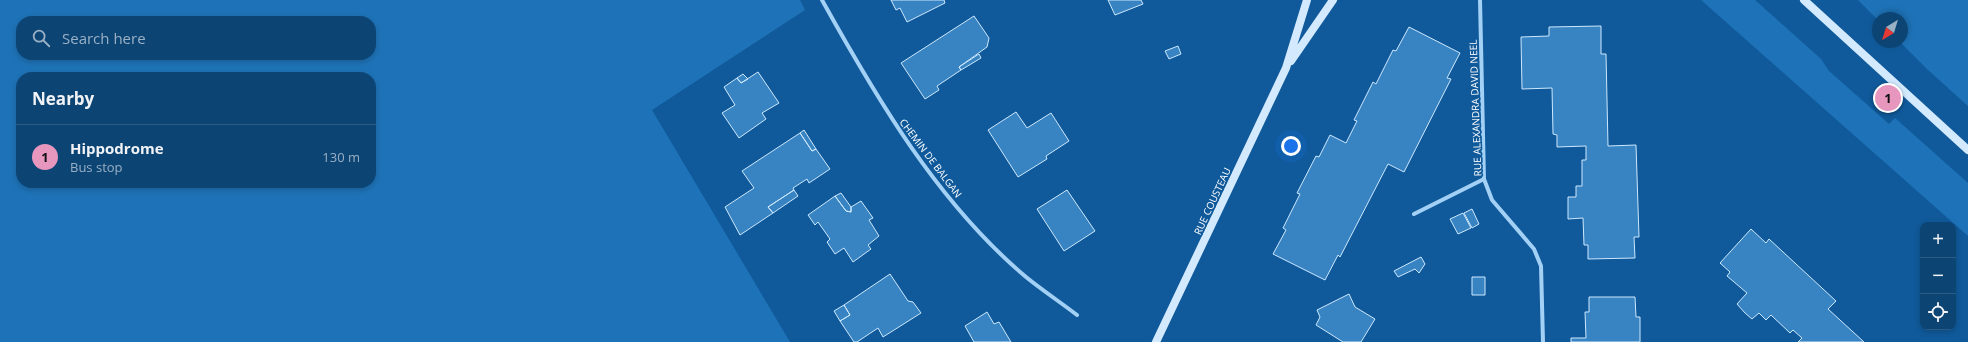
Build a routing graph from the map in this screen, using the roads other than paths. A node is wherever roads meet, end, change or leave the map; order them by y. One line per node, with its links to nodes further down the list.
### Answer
1 (822, 0): 10 (street, CHEMIN DE BALGAN)
2 (1307, 0): 6 (main road, RUE COUSTEAU)
3 (1333, 0): 6 (main road, RUE COUSTEAU)
4 (1480, 0): 8 (street, RUE ALEXANDRA DAVID NEEL)
5 (1804, 0): 7 (main road)
6 (1286, 68): 11 (main road, RUE COUSTEAU)
7 (1968, 150)
8 (1484, 179): 9 (street); 12 (street, RUE ALEXANDRA DAVID NEEL)
9 (1414, 214)
10 (1077, 314)
11 (1156, 342)
12 (1543, 342)

